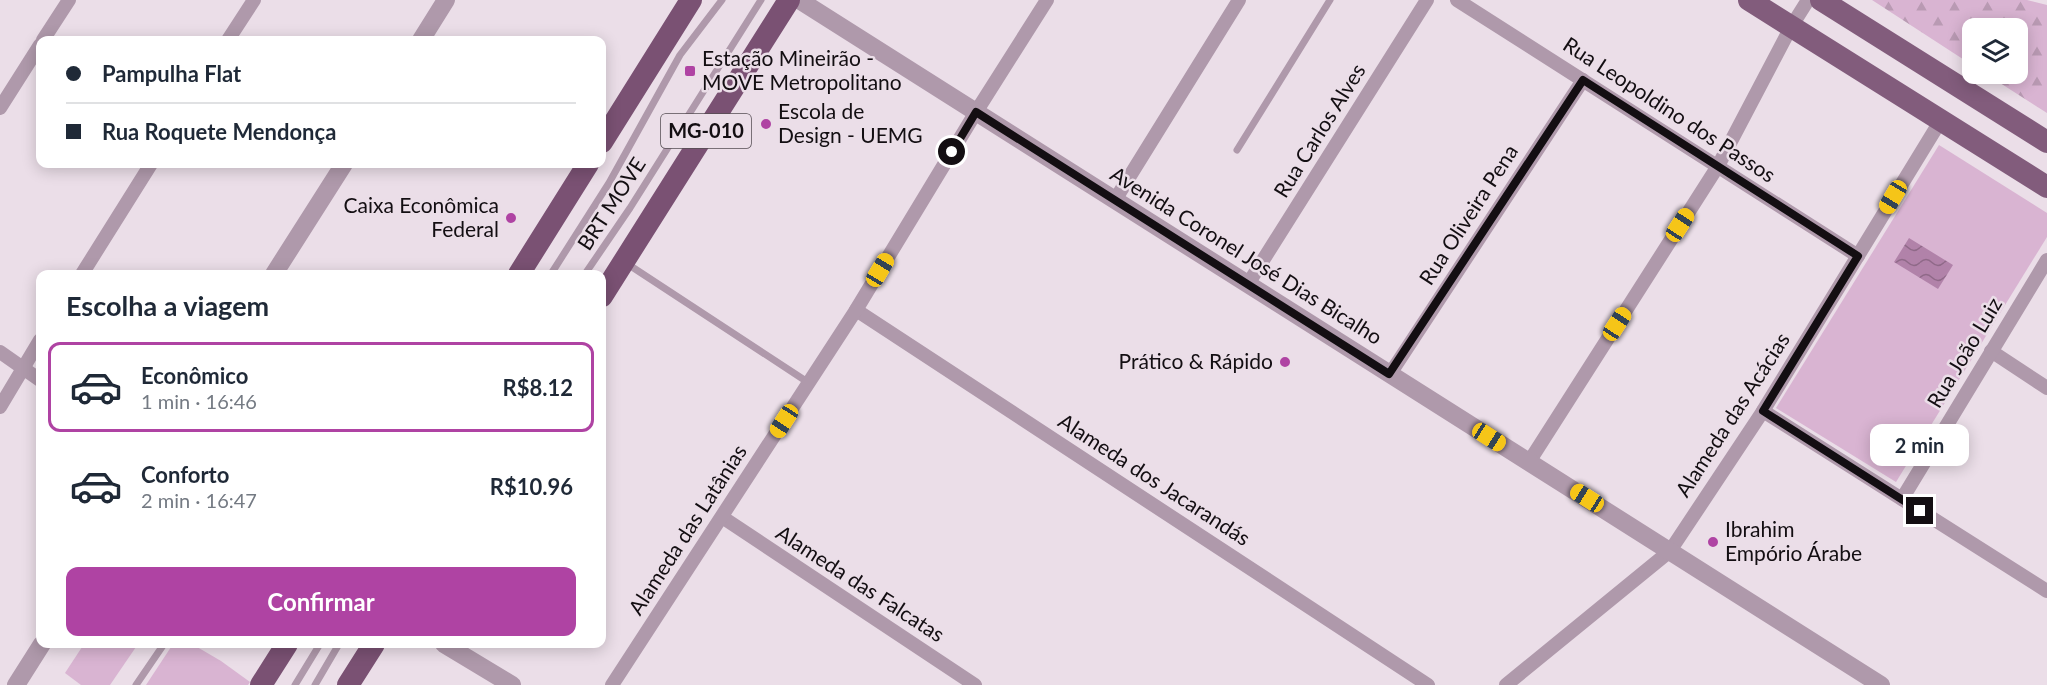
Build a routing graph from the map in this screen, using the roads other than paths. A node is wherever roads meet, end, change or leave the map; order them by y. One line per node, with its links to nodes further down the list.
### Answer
1 (69, 0): 18 (street)
2 (254, 0): 19 (street)
3 (446, 0): 20 (street)
4 (691, 0): 26 (highway)
5 (722, 0): 41 (lane, BRT MOVE)
6 (761, 0): 42 (lane, BRT MOVE)
7 (789, 0): 37 (highway, MG-010)
8 (799, 0): 24 (street, Avenida Coronel José Dias Bicalho)
9 (1047, 0): 24 (street, Alameda das Latânias)
10 (1239, 0): 34 (street)
11 (1330, 0): 28 (lane)
12 (1427, 0): 43 (street, Rua Carlos Alves)
13 (1457, 0): 22 (street, Rua Leopoldino dos Passos)
14 (1749, 0): 17 (main road)
15 (1808, 0): 17 (street)
16 (1821, 0): 27 (main road)
17 (1791, 27): 25 (main road); 29 (street)
18 (46, 36)
19 (231, 36)
20 (424, 36)
21 (36, 51): 23 (street)
22 (1583, 80): 29 (street, Rua Leopoldino dos Passos); 50 (street, Rua Oliveira Pena)
23 (0, 108)
24 (976, 112): 34 (street, Avenida Coronel José Dias Bicalho); 45 (street, Alameda das Latânias)
25 (1941, 120): 33 (main road); 35 (street, Alameda das Acácias)
26 (606, 136)
27 (2047, 142)
28 (1237, 150)
29 (1718, 166): 35 (street, Rua Leopoldino dos Passos); 56 (street)
30 (148, 168): 38 (street)
31 (341, 168): 39 (street)
32 (585, 168): 40 (highway)
33 (2047, 187)
34 (1115, 200): 43 (street, Avenida Coronel José Dias Bicalho)
35 (1858, 256): 55 (street, Alameda das Acácias)
36 (2047, 260): 47 (street, Rua João Luiz)
37 (624, 262): 44 (highway, MG-010); 52 (lane)
38 (84, 270)
39 (277, 270)
40 (522, 270)
41 (554, 270)
42 (588, 270)
43 (1248, 284): 50 (street, Avenida Coronel José Dias Bicalho)
44 (606, 290)
45 (856, 310): 52 (street, Alameda das Latânias); 77 (street, Alameda dos Jacarandás)
46 (36, 347): 49 (street)
47 (1991, 351): 53 (street); 57 (street, Rua João Luiz)
48 (0, 352): 49 (street)
49 (23, 368): 51 (street); 54 (street)
50 (1389, 374): 56 (street, Avenida Coronel José Dias Bicalho)
51 (36, 377)
52 (809, 383): 58 (street, Alameda das Latânias)
53 (2047, 388)
54 (0, 406)
55 (1763, 411): 57 (street); 59 (street, Alameda das Acácias)
56 (1529, 462): 59 (street, Avenida Coronel José Dias Bicalho)
57 (1902, 499): 60 (street)
58 (722, 518): 75 (street, Alameda das Latânias); 76 (street, Alameda das Falcatas)
59 (1670, 551): 78 (street, Alameda das Acácias); 79 (street, Avenida Coronel José Dias Bicalho)
60 (2047, 591)
61 (39, 648): 68 (street)
62 (161, 648): 69 (lane)
63 (284, 648): 70 (highway)
64 (318, 648): 71 (lane)
65 (337, 648): 72 (lane)
66 (371, 648): 73 (highway)
67 (451, 648): 74 (street)
68 (16, 685)
69 (136, 685)
70 (261, 685)
71 (295, 685)
72 (315, 685)
73 (348, 685)
74 (512, 685)
75 (612, 685)
76 (975, 685)
77 (1428, 685)
78 (1506, 685)
79 (1881, 685)

